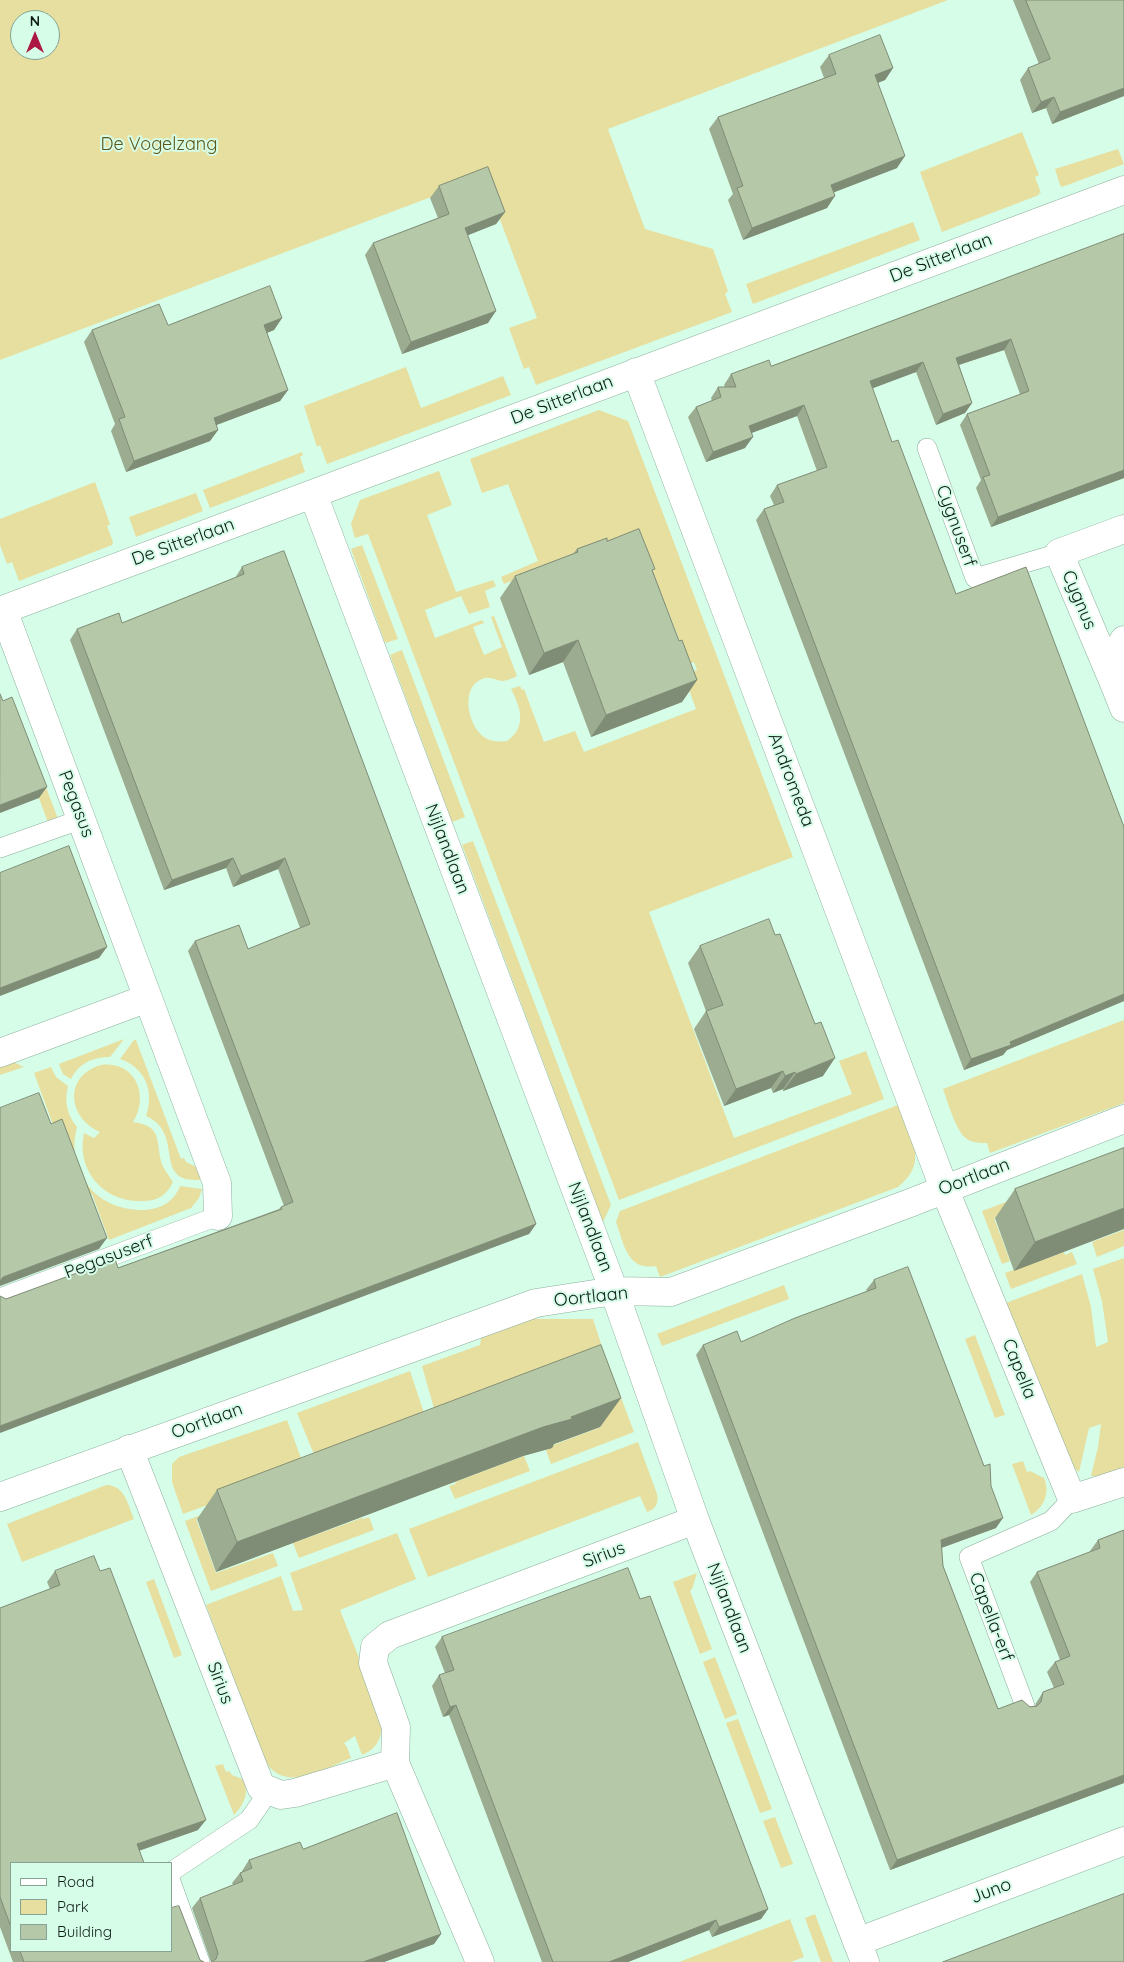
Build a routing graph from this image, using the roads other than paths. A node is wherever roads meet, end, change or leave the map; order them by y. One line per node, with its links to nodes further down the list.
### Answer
1 (1124, 190): 2 (street, De Sitterlaan)
2 (636, 372): 4 (street, De Sitterlaan); 16 (street, Andromeda)
3 (927, 448): 6 (lane, Cygnuserf)
4 (313, 494): 7 (street, De Sitterlaan); 18 (street, Nijlandlaan)
5 (1124, 529): 6 (street, Cygnus)
6 (1059, 553): 9 (street, Cygnus)
7 (2, 610): 11 (street, Pegasus)
8 (1124, 640): 9 (street, Cygnus)
9 (1114, 683): 10 (street, Cygnus)
10 (1124, 708)
11 (82, 819): 12 (lane); 13 (street, Pegasus)
12 (0, 848)
13 (148, 998): 14 (street); 17 (street, Pegasus)
14 (0, 1054)
15 (1124, 1119): 16 (street, Oortlaan)
16 (944, 1188): 18 (street, Oortlaan); 23 (street, Capella)
17 (218, 1216): 19 (lane, Pegasuserf)
18 (614, 1291): 20 (street, Oortlaan); 24 (street, Nijlandlaan)
19 (0, 1298)
20 (129, 1449): 22 (street, Oortlaan); 27 (street, Sirius)
21 (1124, 1482): 23 (street)
22 (0, 1497)
23 (1072, 1499): 25 (lane, Capella-erf)
24 (695, 1520): 26 (street, Sirius); 31 (street, Nijlandlaan)
25 (1025, 1706)
26 (395, 1763): 27 (street); 33 (street, Sirius)
27 (269, 1792): 29 (lane)
28 (1124, 1841): 31 (street, Juno)
29 (172, 1871)
30 (172, 1885): 32 (lane)
31 (861, 1952)
32 (200, 1962)
33 (480, 1962)

